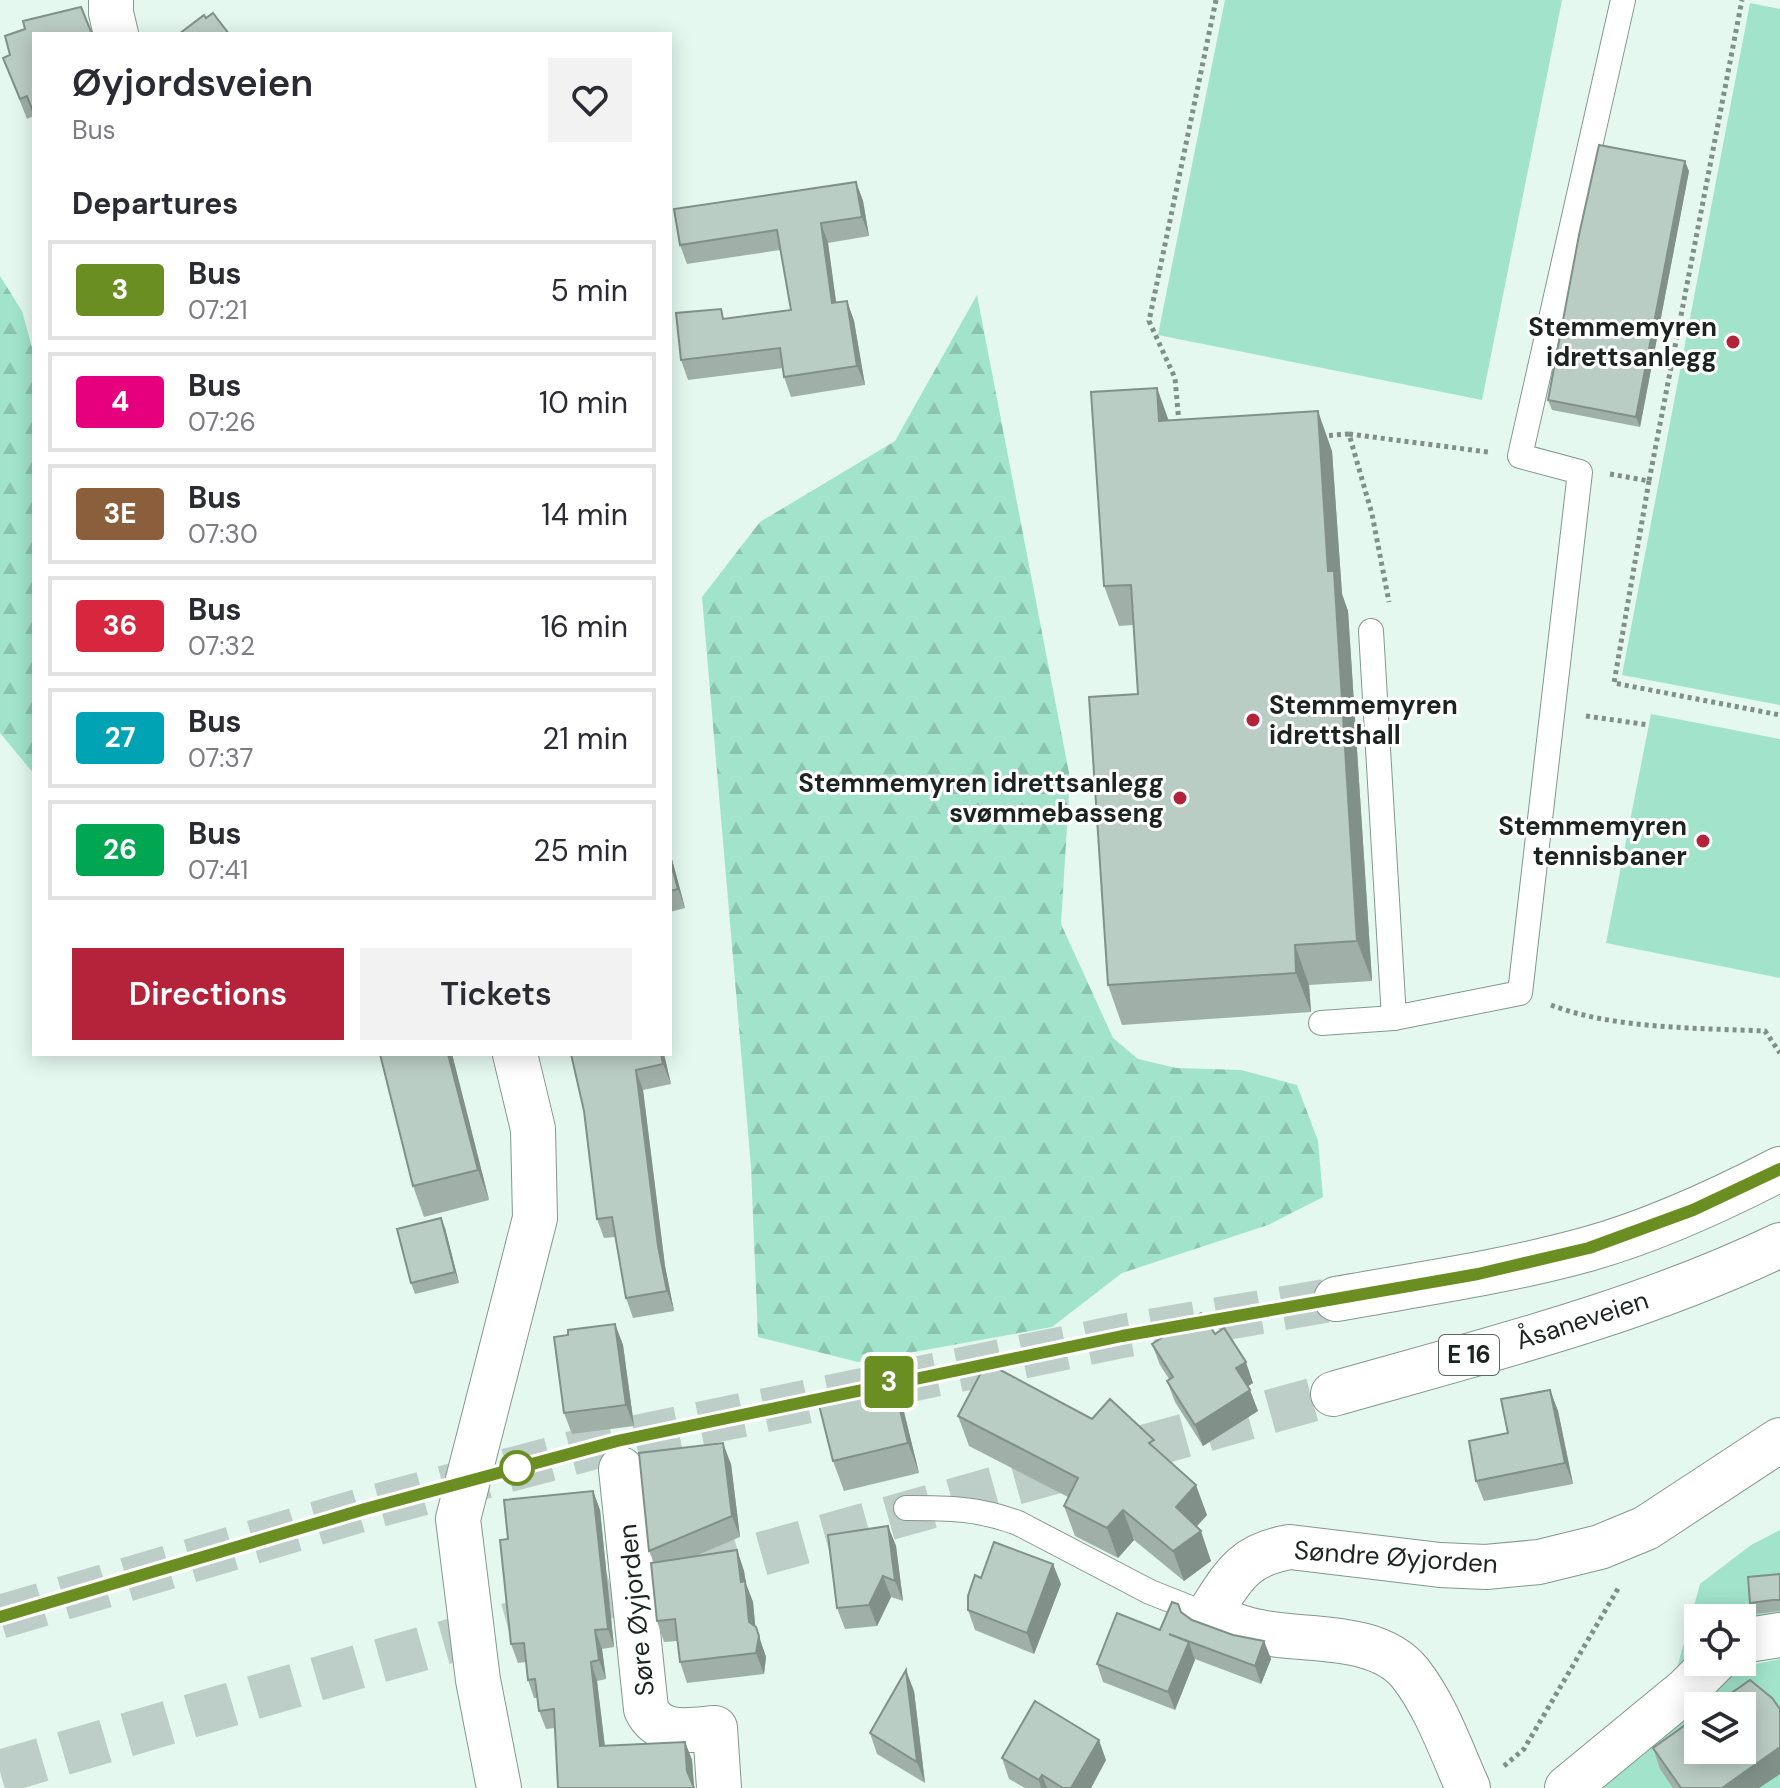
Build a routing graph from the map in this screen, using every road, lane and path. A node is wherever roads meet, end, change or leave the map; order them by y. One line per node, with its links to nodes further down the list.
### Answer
1 (111, 0): 5 (main road)
2 (1216, 0): 7 (path)
3 (1623, 0): 9 (lane)
4 (1742, 0): 11 (path)
5 (116, 32)
6 (1349, 434): 8 (path); 9 (path); 12 (path)
7 (1180, 435)
8 (1319, 436)
9 (1520, 456): 13 (lane)
10 (1602, 472): 11 (path)
11 (1649, 481): 14 (path)
12 (1371, 631): 17 (lane)
13 (1552, 711): 15 (path); 16 (lane)
14 (1780, 715)
15 (1649, 725)
16 (1520, 993): 17 (lane); 19 (path)
17 (1394, 1018): 18 (lane)
18 (1321, 1023)
19 (1780, 1053)
20 (515, 1056): 34 (main road)
21 (1780, 1169): 23 (main road)
22 (1780, 1245): 24 (main road, Åsaneveien / E 16)
23 (1336, 1299)
24 (1333, 1394)
25 (1780, 1440): 29 (main road, Søndre Øyjorden)
26 (621, 1469): 35 (main road, Søre Øyjorden)
27 (906, 1508): 29 (lane)
28 (1624, 1580): 33 (path)
29 (1208, 1615): 33 (main road)
30 (1780, 1635): 31 (main road)
31 (1756, 1639)
32 (1700, 1676): 36 (main road)
33 (1485, 1778)
34 (499, 1788)
35 (719, 1788)
36 (1567, 1788)

